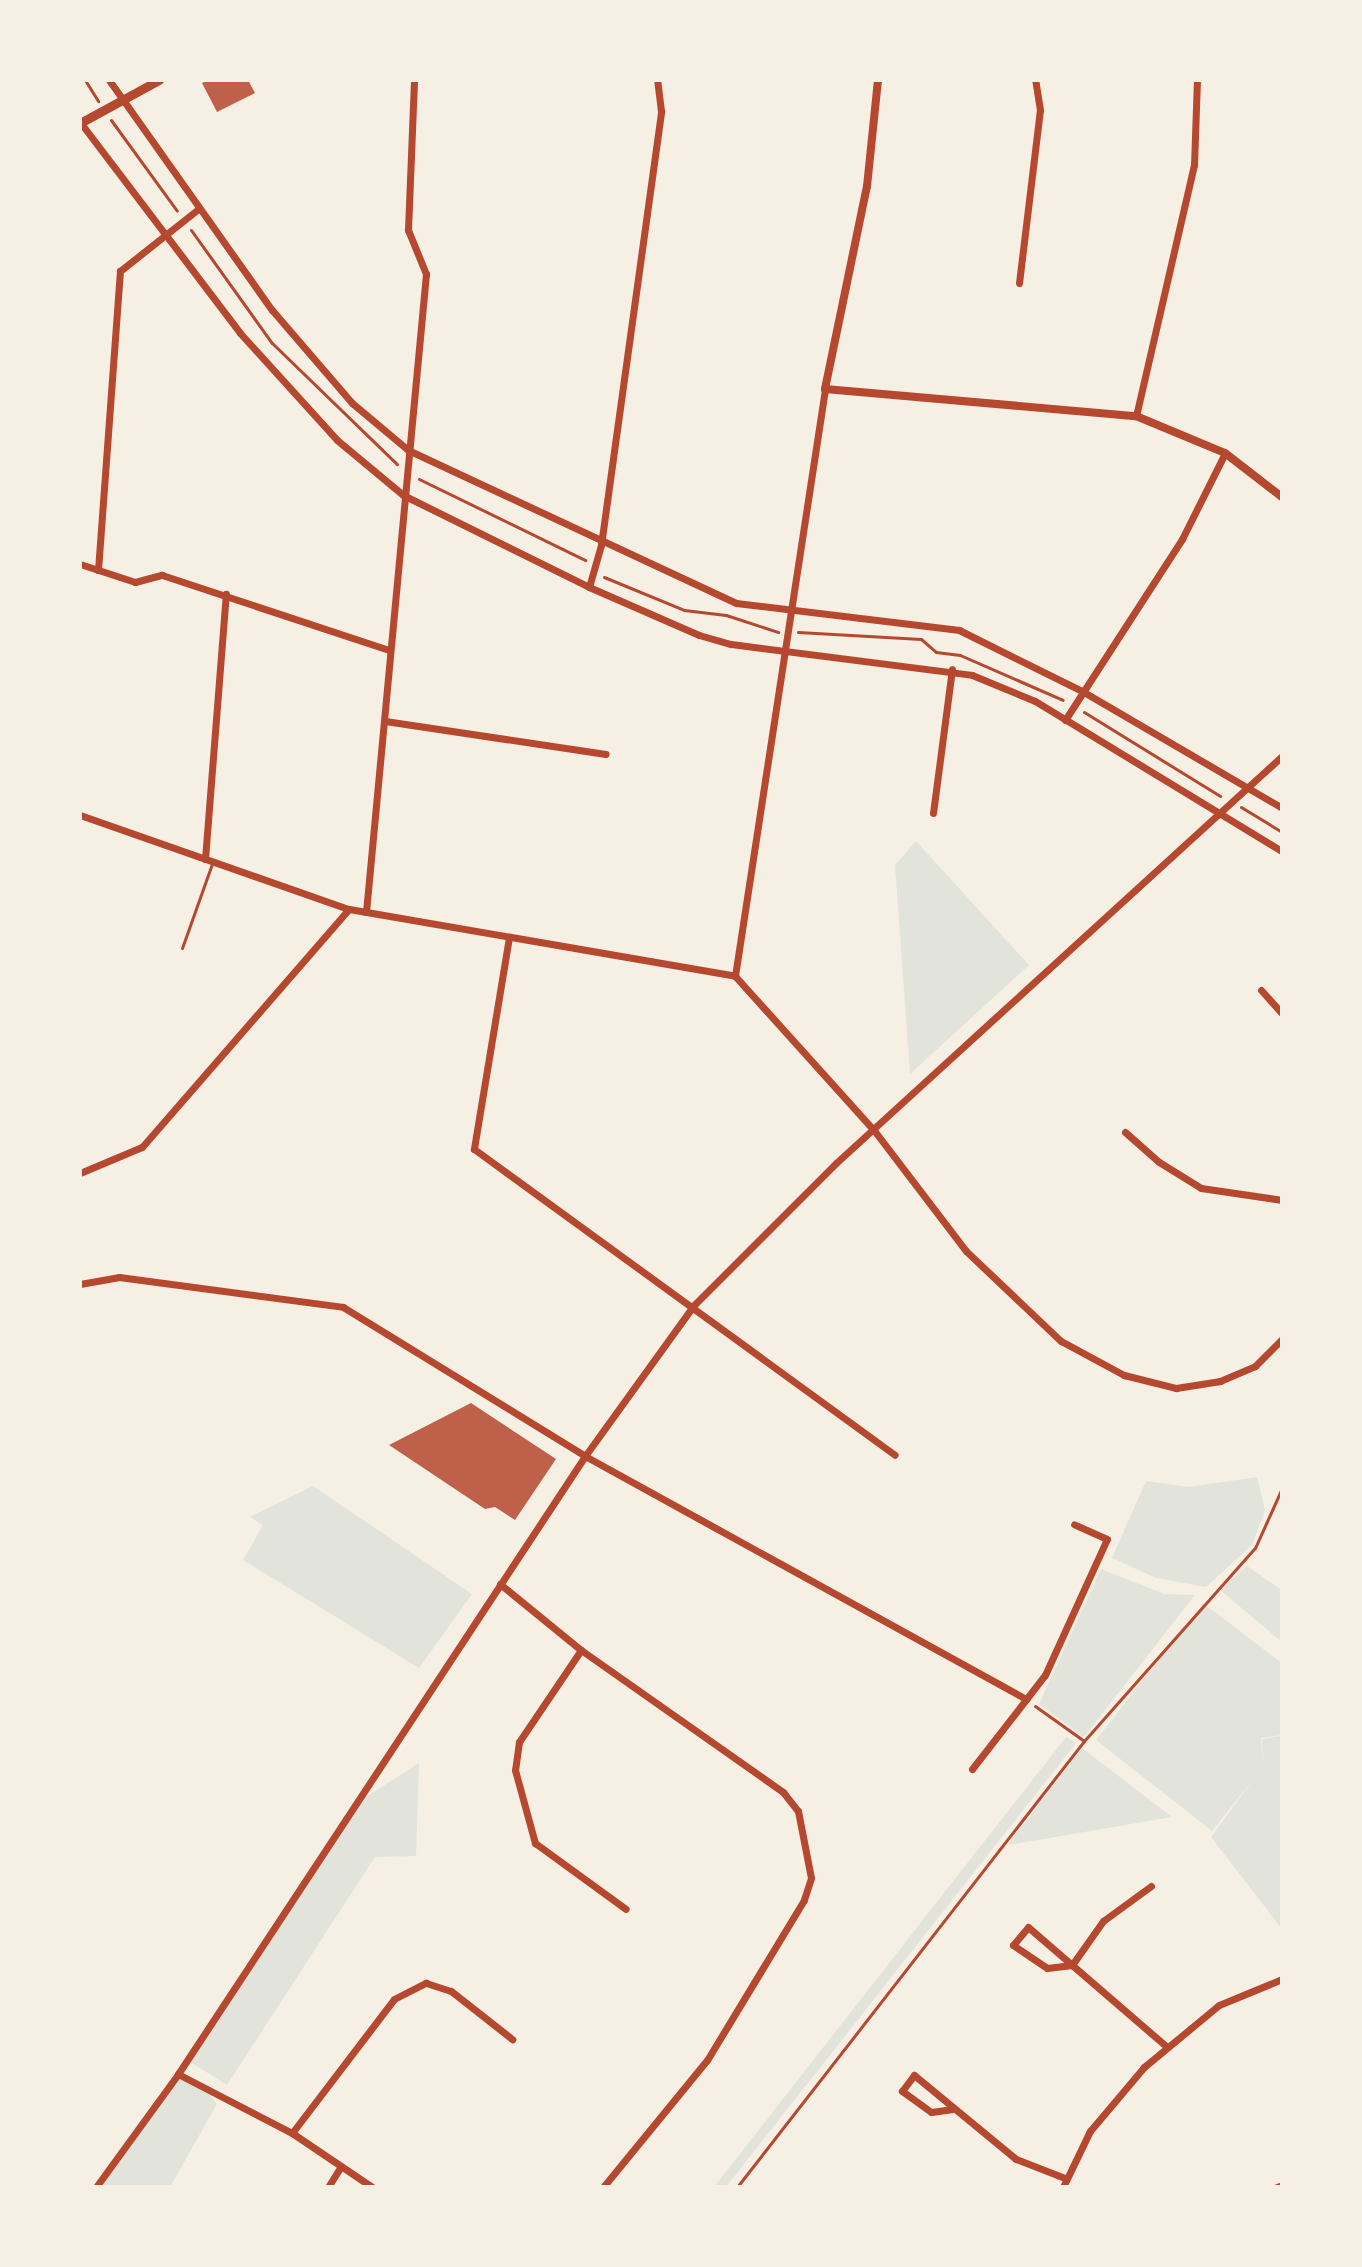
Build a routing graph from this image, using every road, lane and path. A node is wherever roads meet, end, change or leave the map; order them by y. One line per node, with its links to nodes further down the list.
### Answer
1 (85, 80): 10 (path)
2 (109, 80): 9 (street)
3 (159, 80): 9 (main road)
4 (414, 80): 17 (street)
5 (657, 80): 21 (street)
6 (878, 80): 15 (street)
7 (1035, 80): 14 (street)
8 (1197, 80): 16 (street)
9 (121, 100): 10 (main road); 12 (street)
10 (104, 109): 11 (main road)
11 (80, 123): 13 (street)
12 (197, 210): 13 (street); 17 (street)
13 (167, 236): 19 (street); 23 (street)
14 (1019, 283)
15 (825, 389): 16 (street); 27 (street)
16 (1136, 416): 18 (street)
17 (408, 450): 19 (street); 21 (street)
18 (1225, 453): 20 (street); 32 (street)
19 (403, 495): 25 (street); 29 (street)
20 (1282, 497)
21 (601, 545): 24 (street); 27 (street)
22 (80, 564): 23 (street)
23 (98, 570): 26 (street)
24 (593, 573): 25 (street); 28 (path)
25 (589, 587): 30 (street)
26 (226, 594): 29 (street); 43 (street)
27 (788, 612): 28 (street); 32 (street)
28 (786, 631): 30 (street)
29 (389, 650): 34 (street)
30 (783, 651): 31 (street); 48 (street)
31 (952, 669): 33 (street); 39 (street)
32 (1082, 691): 33 (street); 37 (street)
33 (1065, 720): 40 (street)
34 (385, 721): 35 (street); 45 (street)
35 (606, 754)
36 (1282, 756): 37 (street)
37 (1247, 788): 38 (street); 40 (street)
38 (1282, 808)
39 (933, 813)
40 (1221, 814): 42 (street); 51 (street)
41 (80, 815): 43 (street)
42 (1282, 851)
43 (209, 860): 44 (street); 47 (lane)
44 (349, 909): 45 (street); 53 (street)
45 (366, 912): 46 (street)
46 (509, 937): 48 (street); 56 (street)
47 (182, 948)
48 (735, 976): 51 (street)
49 (1261, 990): 50 (street)
50 (1282, 1013)
51 (873, 1129): 56 (street); 57 (street)
52 (1125, 1132): 54 (street)
53 (80, 1173)
54 (1282, 1200)
55 (80, 1284): 59 (street)
56 (694, 1305): 58 (street); 59 (street)
57 (1282, 1339)
58 (895, 1455)
59 (585, 1456): 62 (street); 64 (street)
60 (1282, 1488): 65 (path)
61 (1074, 1524): 64 (street)
62 (500, 1584): 63 (street); 73 (street)
63 (581, 1650): 68 (street); 81 (street)
64 (1026, 1699): 65 (path); 66 (street)
65 (1084, 1741): 82 (path)
66 (972, 1769)
67 (1151, 1886): 69 (street)
68 (626, 1909)
69 (1072, 1965): 69 (street); 72 (street)
70 (1282, 1979): 72 (street)
71 (512, 2039): 75 (street)
72 (1167, 2047): 77 (street)
73 (178, 2074): 75 (street); 78 (street)
74 (953, 2109): 74 (street); 77 (street)
75 (292, 2133): 76 (street)
76 (340, 2168): 79 (street); 80 (street)
77 (1065, 2178): 83 (street)
78 (96, 2187)
79 (328, 2187)
80 (372, 2187)
81 (603, 2187)
82 (737, 2187)
83 (1063, 2187)

